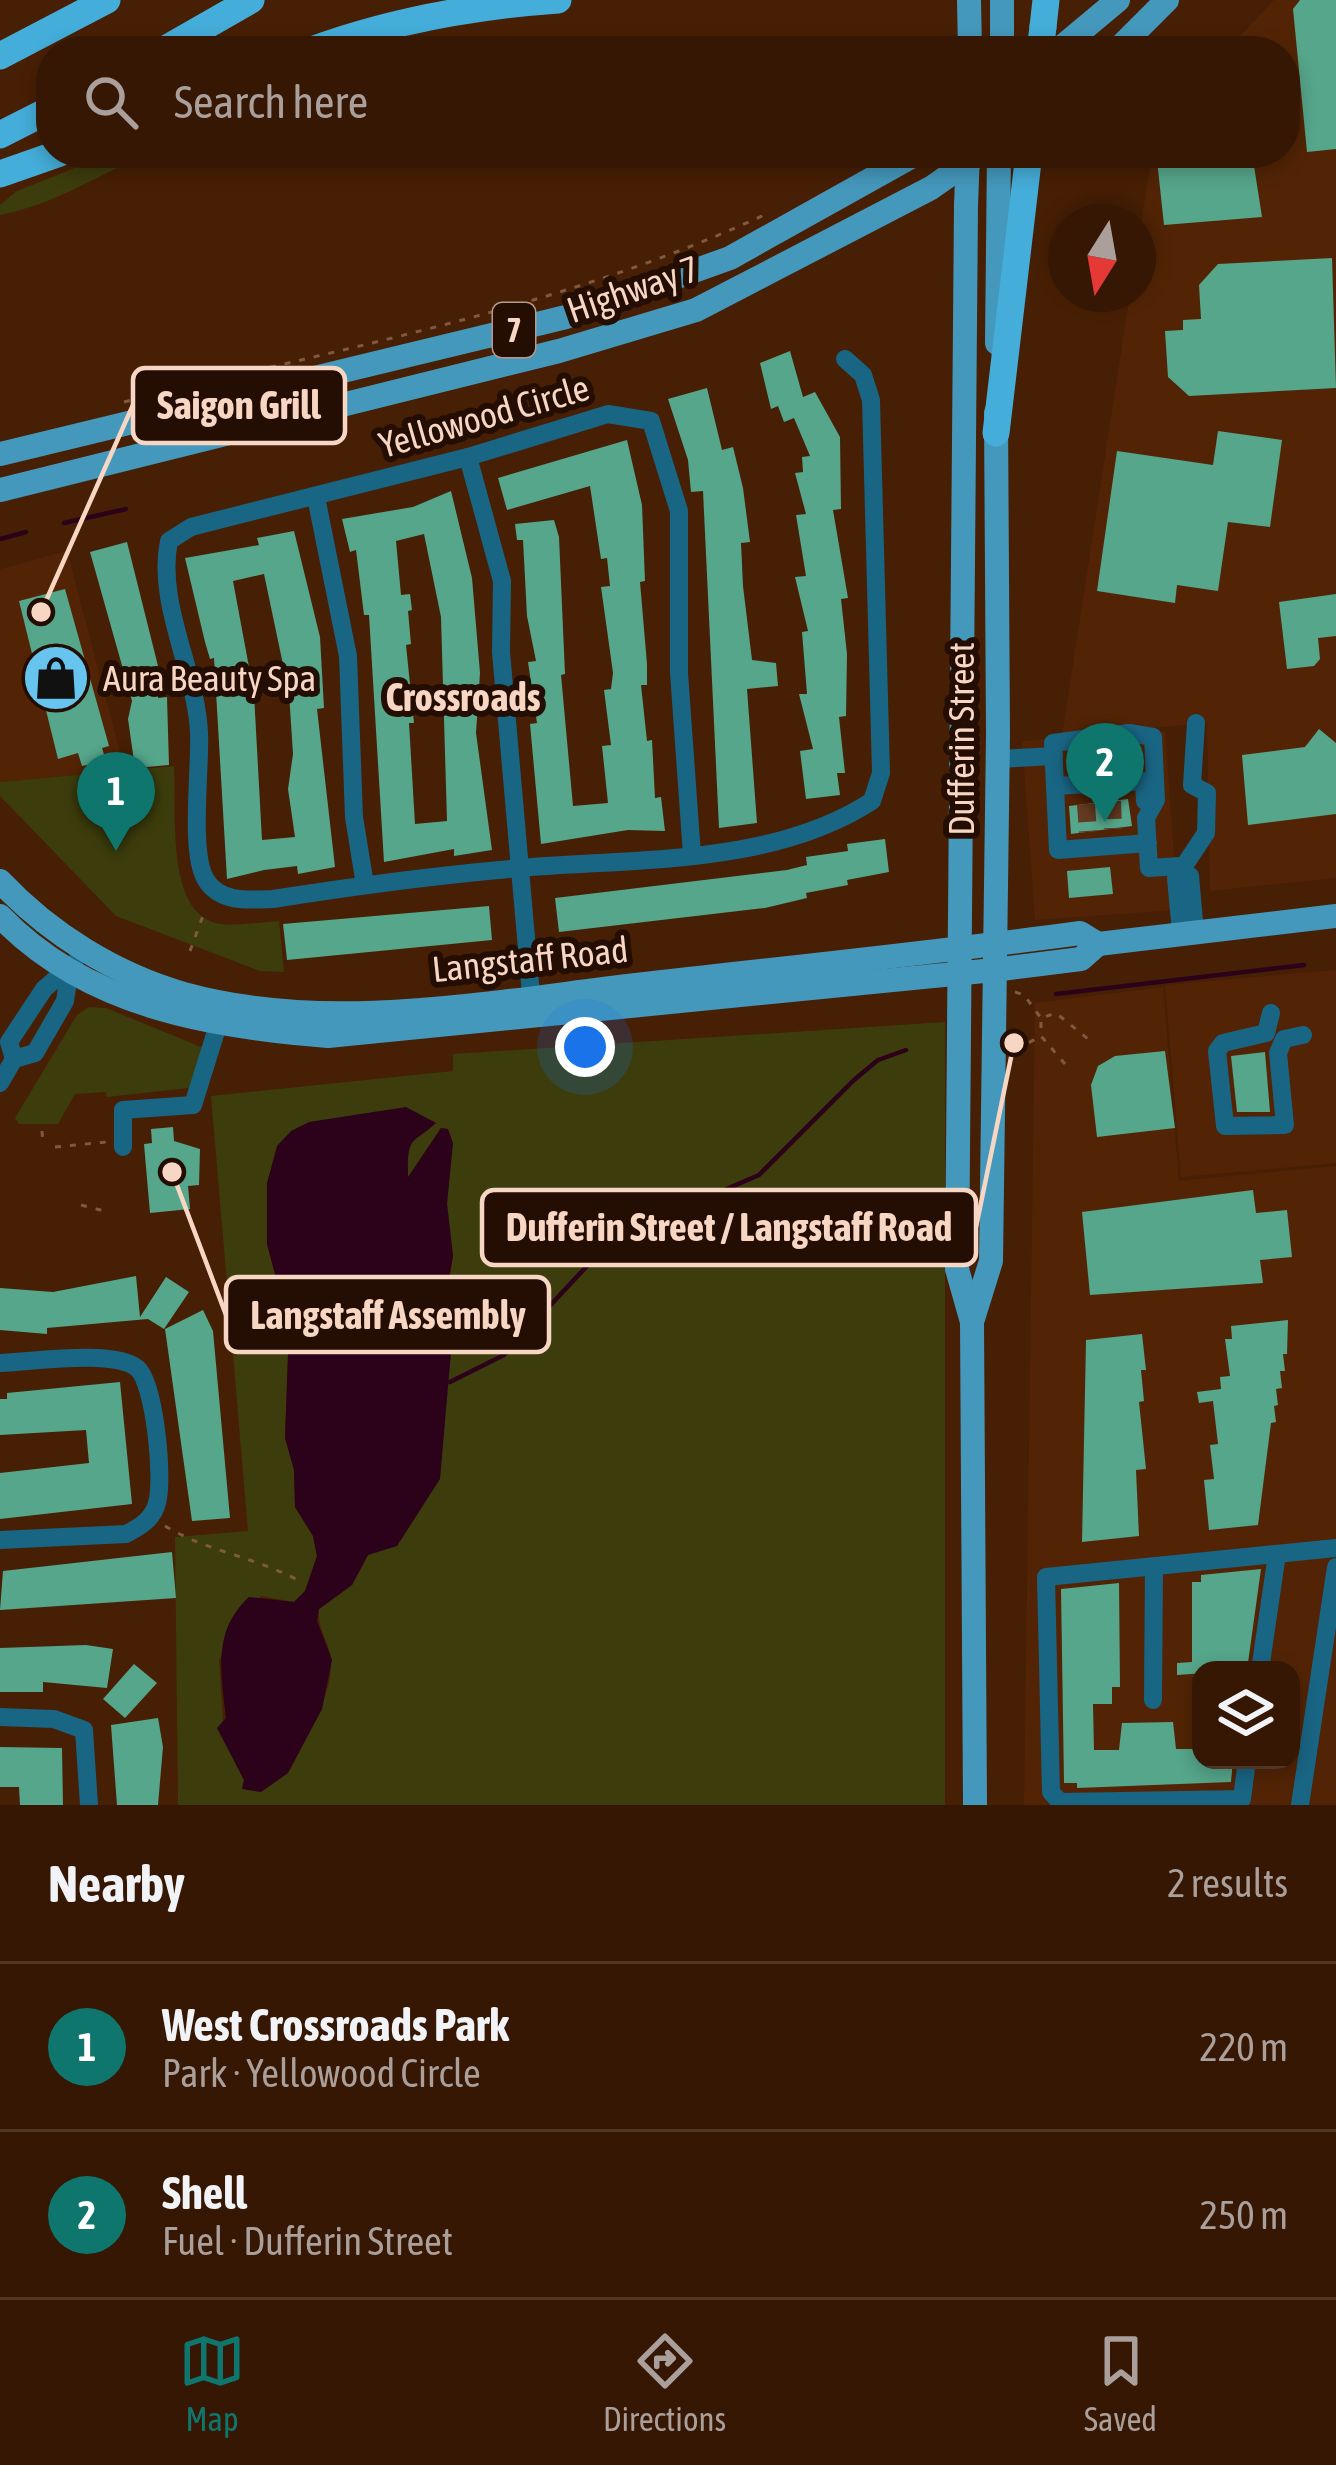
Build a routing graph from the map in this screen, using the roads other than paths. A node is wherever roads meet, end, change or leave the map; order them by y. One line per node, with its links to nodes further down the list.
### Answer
1 (107, 0): 9 (highway)
2 (251, 0): 10 (highway)
3 (558, 0): 11 (highway)
4 (969, 0): 12 (main road)
5 (1002, 0): 13 (main road)
6 (1118, 0): 8 (main road)
7 (1167, 0): 14 (main road)
8 (1046, 32)
9 (38, 36)
10 (188, 36)
11 (353, 36)
12 (970, 36)
13 (1002, 36)
14 (1131, 36)
15 (36, 37): 16 (highway)
16 (0, 56)
17 (36, 117): 18 (highway)
18 (0, 135)
19 (36, 161): 25 (highway)
20 (891, 168): 28 (main road, Highway 7 / 7)
21 (960, 168): 30 (main road, Highway 7 / 7)
22 (967, 168): 48 (main road, Dufferin Street, bridge)
23 (999, 168): 27 (main road, Dufferin Street)
24 (1028, 168): 27 (highway)
25 (0, 174)
26 (845, 359): 38 (street, Yellowood Circle)
27 (996, 433): 34 (main road, Dufferin Street)
28 (0, 454)
29 (468, 457): 31 (street, Yellowood Circle); 38 (street, Yellowood Circle); 39 (street)
30 (0, 490)
31 (316, 497): 42 (street); 42 (street, Yellowood Circle)
32 (1196, 723): 40 (street)
33 (1054, 756): 34 (street); 35 (street); 36 (street)
34 (998, 759): 46 (main road, Dufferin Street)
35 (1055, 786): 36 (street); 37 (street)
36 (1146, 818): 37 (street)
37 (1148, 843): 40 (street)
38 (692, 855): 39 (street, Yellowood Circle)
39 (519, 868): 42 (street, Yellowood Circle); 49 (street)
40 (1180, 868): 45 (street)
41 (0, 881): 47 (main road, Langstaff Road)
42 (365, 885)
43 (0, 916): 47 (main road, Langstaff Road)
44 (1336, 916): 45 (main road, Langstaff Road)
45 (1188, 933): 46 (main road, Langstaff Road)
46 (994, 957): 48 (main road, Langstaff Road); 55 (main road, Dufferin Street)
47 (77, 958): 49 (main road, Langstaff Road); 51 (main road, Langstaff Road); 53 (street)
48 (958, 960): 49 (main road, Langstaff Road); 55 (main road, Dufferin Street)
49 (532, 1007): 51 (main road, Langstaff Road)
50 (1271, 1013): 52 (street)
51 (218, 1025): 54 (street)
52 (1303, 1035)
53 (0, 1084)
54 (123, 1148)
55 (972, 1322): 68 (main road, Dufferin Street)
56 (0, 1363): 57 (street)
57 (0, 1540)
58 (1336, 1548): 59 (street)
59 (1277, 1554): 60 (street); 62 (street)
60 (1154, 1566): 63 (street); 66 (street)
61 (1336, 1567): 65 (street)
62 (1261, 1661)
63 (1153, 1700)
64 (0, 1718): 67 (street)
65 (1301, 1723): 69 (street)
66 (1246, 1769)
67 (89, 1805)
68 (975, 1805)
69 (1300, 1805)

